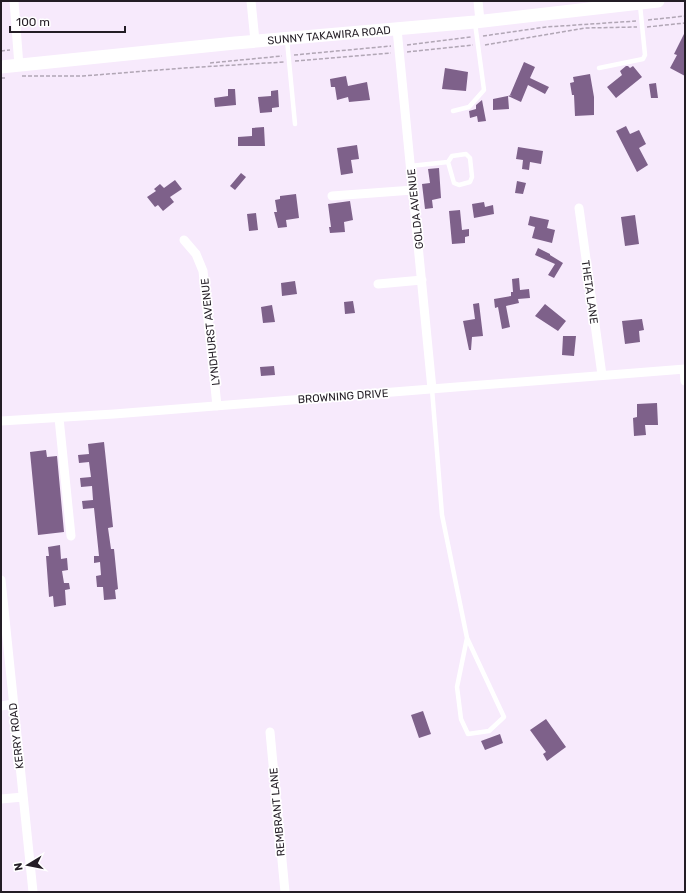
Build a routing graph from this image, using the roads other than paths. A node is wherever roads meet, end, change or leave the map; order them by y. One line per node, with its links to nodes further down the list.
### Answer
1 (14, 1): 11 (street)
2 (250, 1): 9 (street)
3 (478, 1): 6 (street)
4 (658, 1): 5 (main road, SUNNY TAKAWIRA ROAD)
5 (639, 3): 6 (main road, SUNNY TAKAWIRA ROAD); 10 (lane)
6 (478, 21): 7 (main road, SUNNY TAKAWIRA ROAD); 13 (lane)
7 (397, 29): 8 (main road, SUNNY TAKAWIRA ROAD); 16 (street, GOLDA AVENUE)
8 (287, 39): 9 (main road, SUNNY TAKAWIRA ROAD); 14 (lane)
9 (255, 41): 11 (main road, SUNNY TAKAWIRA ROAD)
10 (599, 68)
11 (19, 71): 12 (main road, SUNNY TAKAWIRA ROAD)
12 (4, 72)
13 (453, 111)
14 (295, 124)
15 (448, 162): 15 (lane); 16 (lane)
16 (410, 166): 17 (street, GOLDA AVENUE)
17 (413, 190): 18 (street); 21 (street, GOLDA AVENUE)
18 (332, 196)
19 (579, 208): 24 (street, THETA LANE)
20 (184, 240): 27 (street, LYNDHURST AVENUE)
21 (422, 280): 22 (street); 26 (street, GOLDA AVENUE)
22 (378, 284)
23 (685, 369): 24 (street, BROWNING DRIVE); 25 (street)
24 (602, 375): 26 (street, BROWNING DRIVE)
25 (685, 381)
26 (432, 389): 27 (street, BROWNING DRIVE); 33 (lane)
27 (217, 406): 28 (street, BROWNING DRIVE)
28 (59, 418): 29 (street, BROWNING DRIVE); 30 (street)
29 (1, 421)
30 (71, 536)
31 (1, 580): 32 (street, KERRY ROAD)
32 (3, 610): 34 (street, KERRY ROAD)
33 (467, 638): 33 (lane)
34 (13, 704): 35 (street); 37 (street, KERRY ROAD)
35 (1, 706)
36 (270, 732): 40 (street, REMBRANT LANE)
37 (23, 797): 38 (street); 39 (street, KERRY ROAD)
38 (1, 799)
39 (33, 892)
40 (285, 892)

